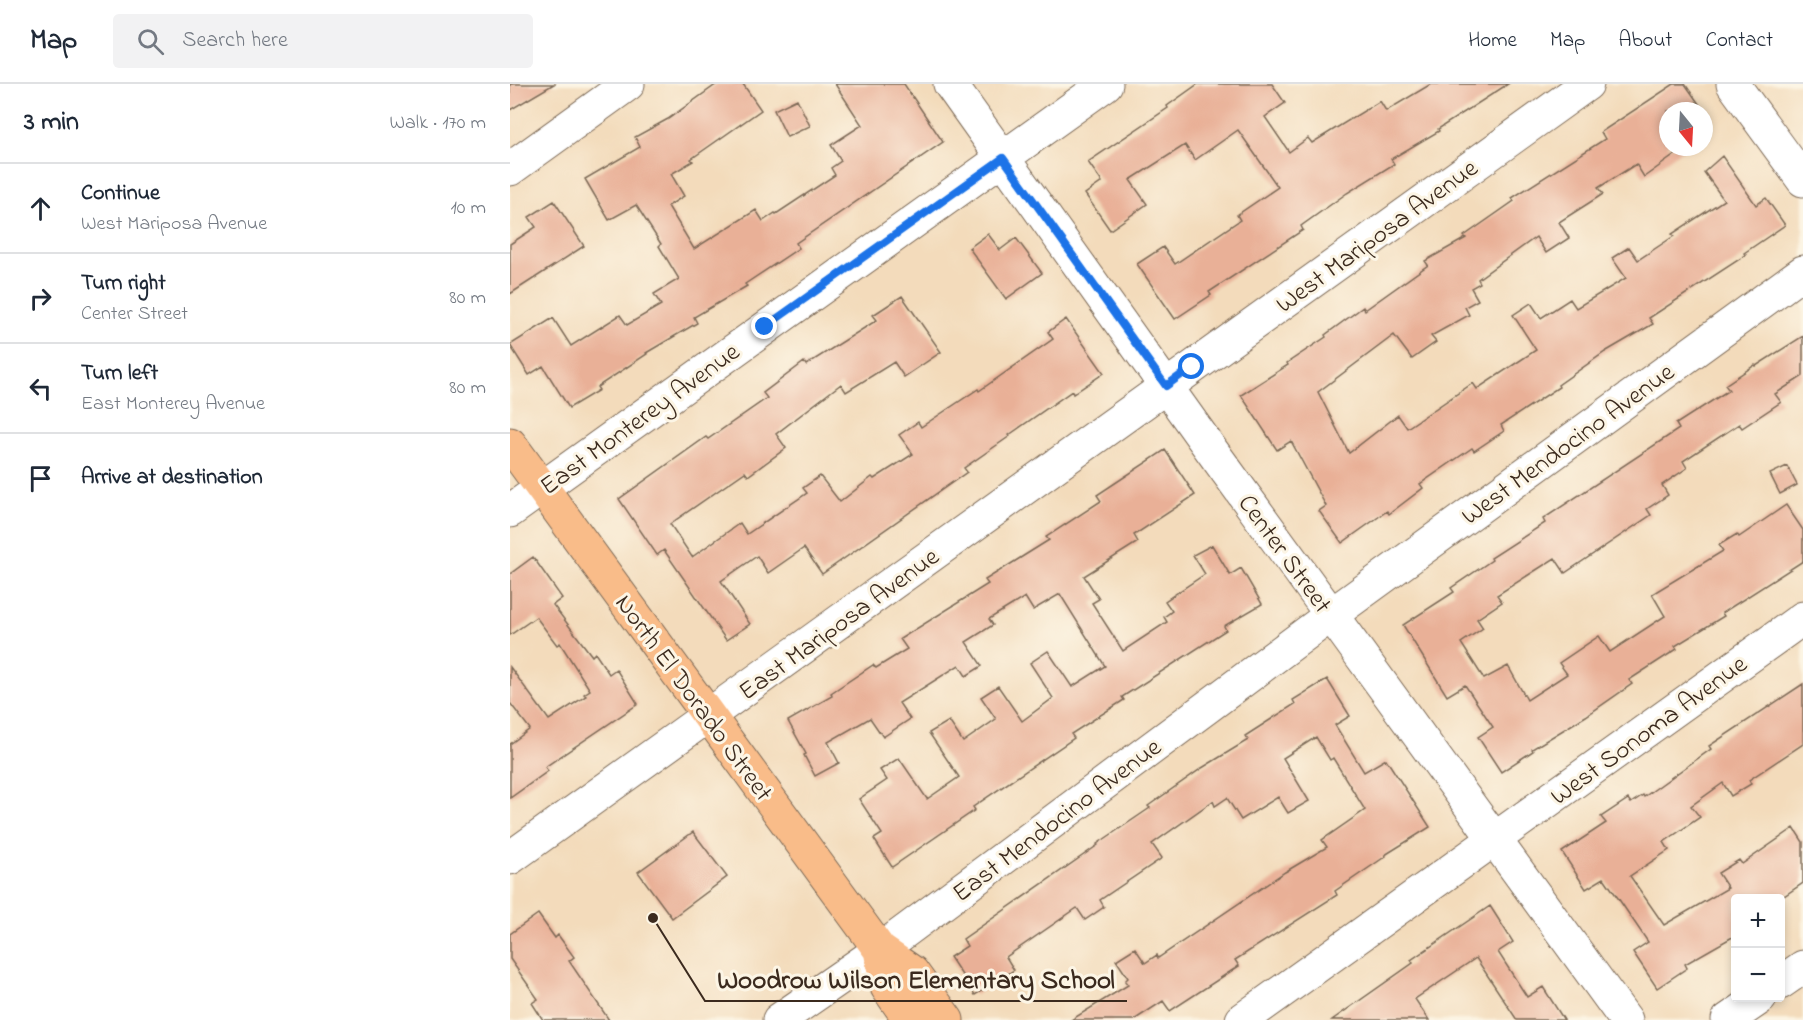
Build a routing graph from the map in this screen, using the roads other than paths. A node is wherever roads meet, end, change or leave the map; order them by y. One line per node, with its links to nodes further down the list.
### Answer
1 (628, 84): 7 (street)
2 (951, 84): 6 (street, Center Street)
3 (1106, 84): 6 (street, East Monterey Avenue)
4 (1587, 84): 10 (street, West Mariposa Avenue)
5 (1732, 84): 8 (street)
6 (1003, 158): 10 (street, Center Street); 12 (street, East Monterey Avenue)
7 (510, 169)
8 (1803, 180)
9 (1803, 272): 14 (street, West Mendocino Avenue)
10 (1166, 386): 14 (street, Center Street); 16 (street, East Mariposa Avenue)
11 (510, 444): 12 (main road, North El Dorado Street)
12 (541, 489): 13 (street, East Monterey Avenue); 16 (main road, North El Dorado Street)
13 (510, 511)
14 (1330, 615): 17 (street, Center Street); 19 (street, East Mendocino Avenue)
15 (1803, 618): 17 (street, West Sonoma Avenue)
16 (709, 716): 18 (street, East Mariposa Avenue); 19 (main road, North El Dorado Street)
17 (1494, 841): 26 (street, West Sonoma Avenue); 27 (street, Center Street)
18 (510, 858)
19 (880, 950): 23 (street, East Mendocino Avenue); 24 (main road, North El Dorado Street); 25 (main road, North El Dorado Street)
20 (1803, 967): 21 (street)
21 (1785, 980)
22 (1754, 1002): 28 (street)
23 (778, 1020)
24 (910, 1020)
25 (947, 1020)
26 (1242, 1020)
27 (1626, 1020)
28 (1728, 1020)

